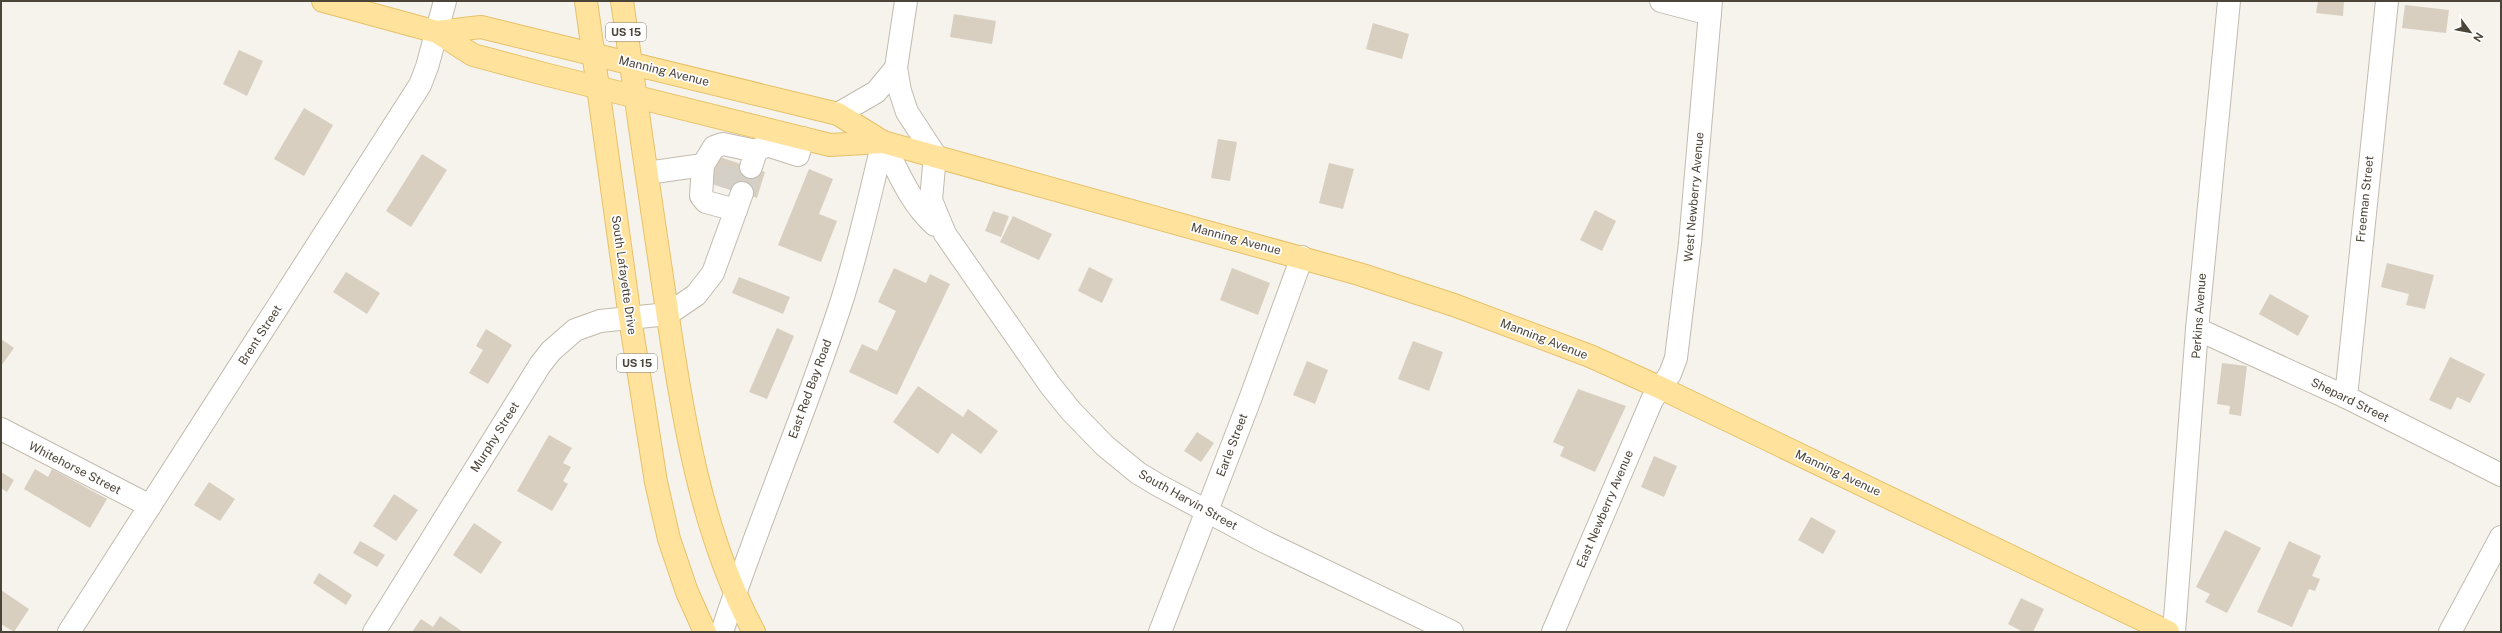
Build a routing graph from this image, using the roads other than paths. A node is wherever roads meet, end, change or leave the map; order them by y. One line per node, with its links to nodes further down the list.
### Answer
1 (323, 1): 10 (main road, Manning Avenue)
2 (445, 1): 10 (street, Brent Street)
3 (586, 1): 11 (main road, US 15)
4 (622, 1): 12 (main road, US 15)
5 (906, 1): 13 (street)
6 (1661, 1): 9 (street)
7 (2229, 1): 28 (street, Perkins Avenue)
8 (2387, 1): 30 (street, Freeman Street)
9 (1711, 7): 29 (street, West Newberry Avenue)
10 (437, 32): 11 (main road, Manning Avenue); 14 (main road, Manning Avenue); 33 (street, Brent Street)
11 (593, 54): 12 (main road, Manning Avenue); 14 (main road, South Lafayette Drive / US 15)
12 (631, 62): 15 (main road, US 15); 16 (main road, Manning Avenue)
13 (896, 68): 16 (street); 21 (street)
14 (598, 86): 15 (main road, Manning Avenue); 27 (main road, South Lafayette Drive / US 15)
15 (636, 95): 17 (main road, Manning Avenue); 23 (main road, US 15)
16 (838, 114): 19 (main road, Manning Avenue)
17 (730, 119): 18 (main road, Manning Avenue); 20 (street)
18 (803, 138): 19 (main road, Manning Avenue); 20 (street)
19 (883, 142): 21 (main road, Manning Avenue); 24 (street, South Harvin Street); 36 (street, East Red Bay Road)
20 (740, 154): 22 (street)
21 (935, 155): 24 (street, South Harvin Street); 25 (main road, Manning Avenue)
22 (703, 165): 23 (street); 26 (street)
23 (647, 173): 26 (main road, US 15)
24 (945, 234): 34 (street, South Harvin Street)
25 (1302, 257): 29 (main road, Manning Avenue); 34 (street, Earle Street)
26 (668, 314): 27 (street, Murphy Street); 36 (main road, US 15)
27 (630, 318): 38 (street, Murphy Street); 39 (main road, South Lafayette Drive / US 15)
28 (2197, 329): 30 (street, Shepard Street); 46 (street, Perkins Avenue)
29 (1661, 388): 44 (street, East Newberry Avenue); 45 (main road, Manning Avenue)
30 (2346, 397): 32 (street, Shepard Street)
31 (1, 429): 33 (street, Whitehorse Street)
32 (2501, 475)
33 (150, 506): 37 (street, Brent Street)
34 (1207, 512): 42 (street, Earle Street); 43 (street, South Harvin Street)
35 (2501, 538): 47 (street)
36 (734, 593): 40 (street, East Red Bay Road); 41 (main road, US 15)
37 (69, 632)
38 (374, 632)
39 (706, 632)
40 (722, 632)
41 (754, 632)
42 (1160, 632)
43 (1452, 632)
44 (1553, 632)
45 (2168, 632)
46 (2174, 632)
47 (2450, 632)

